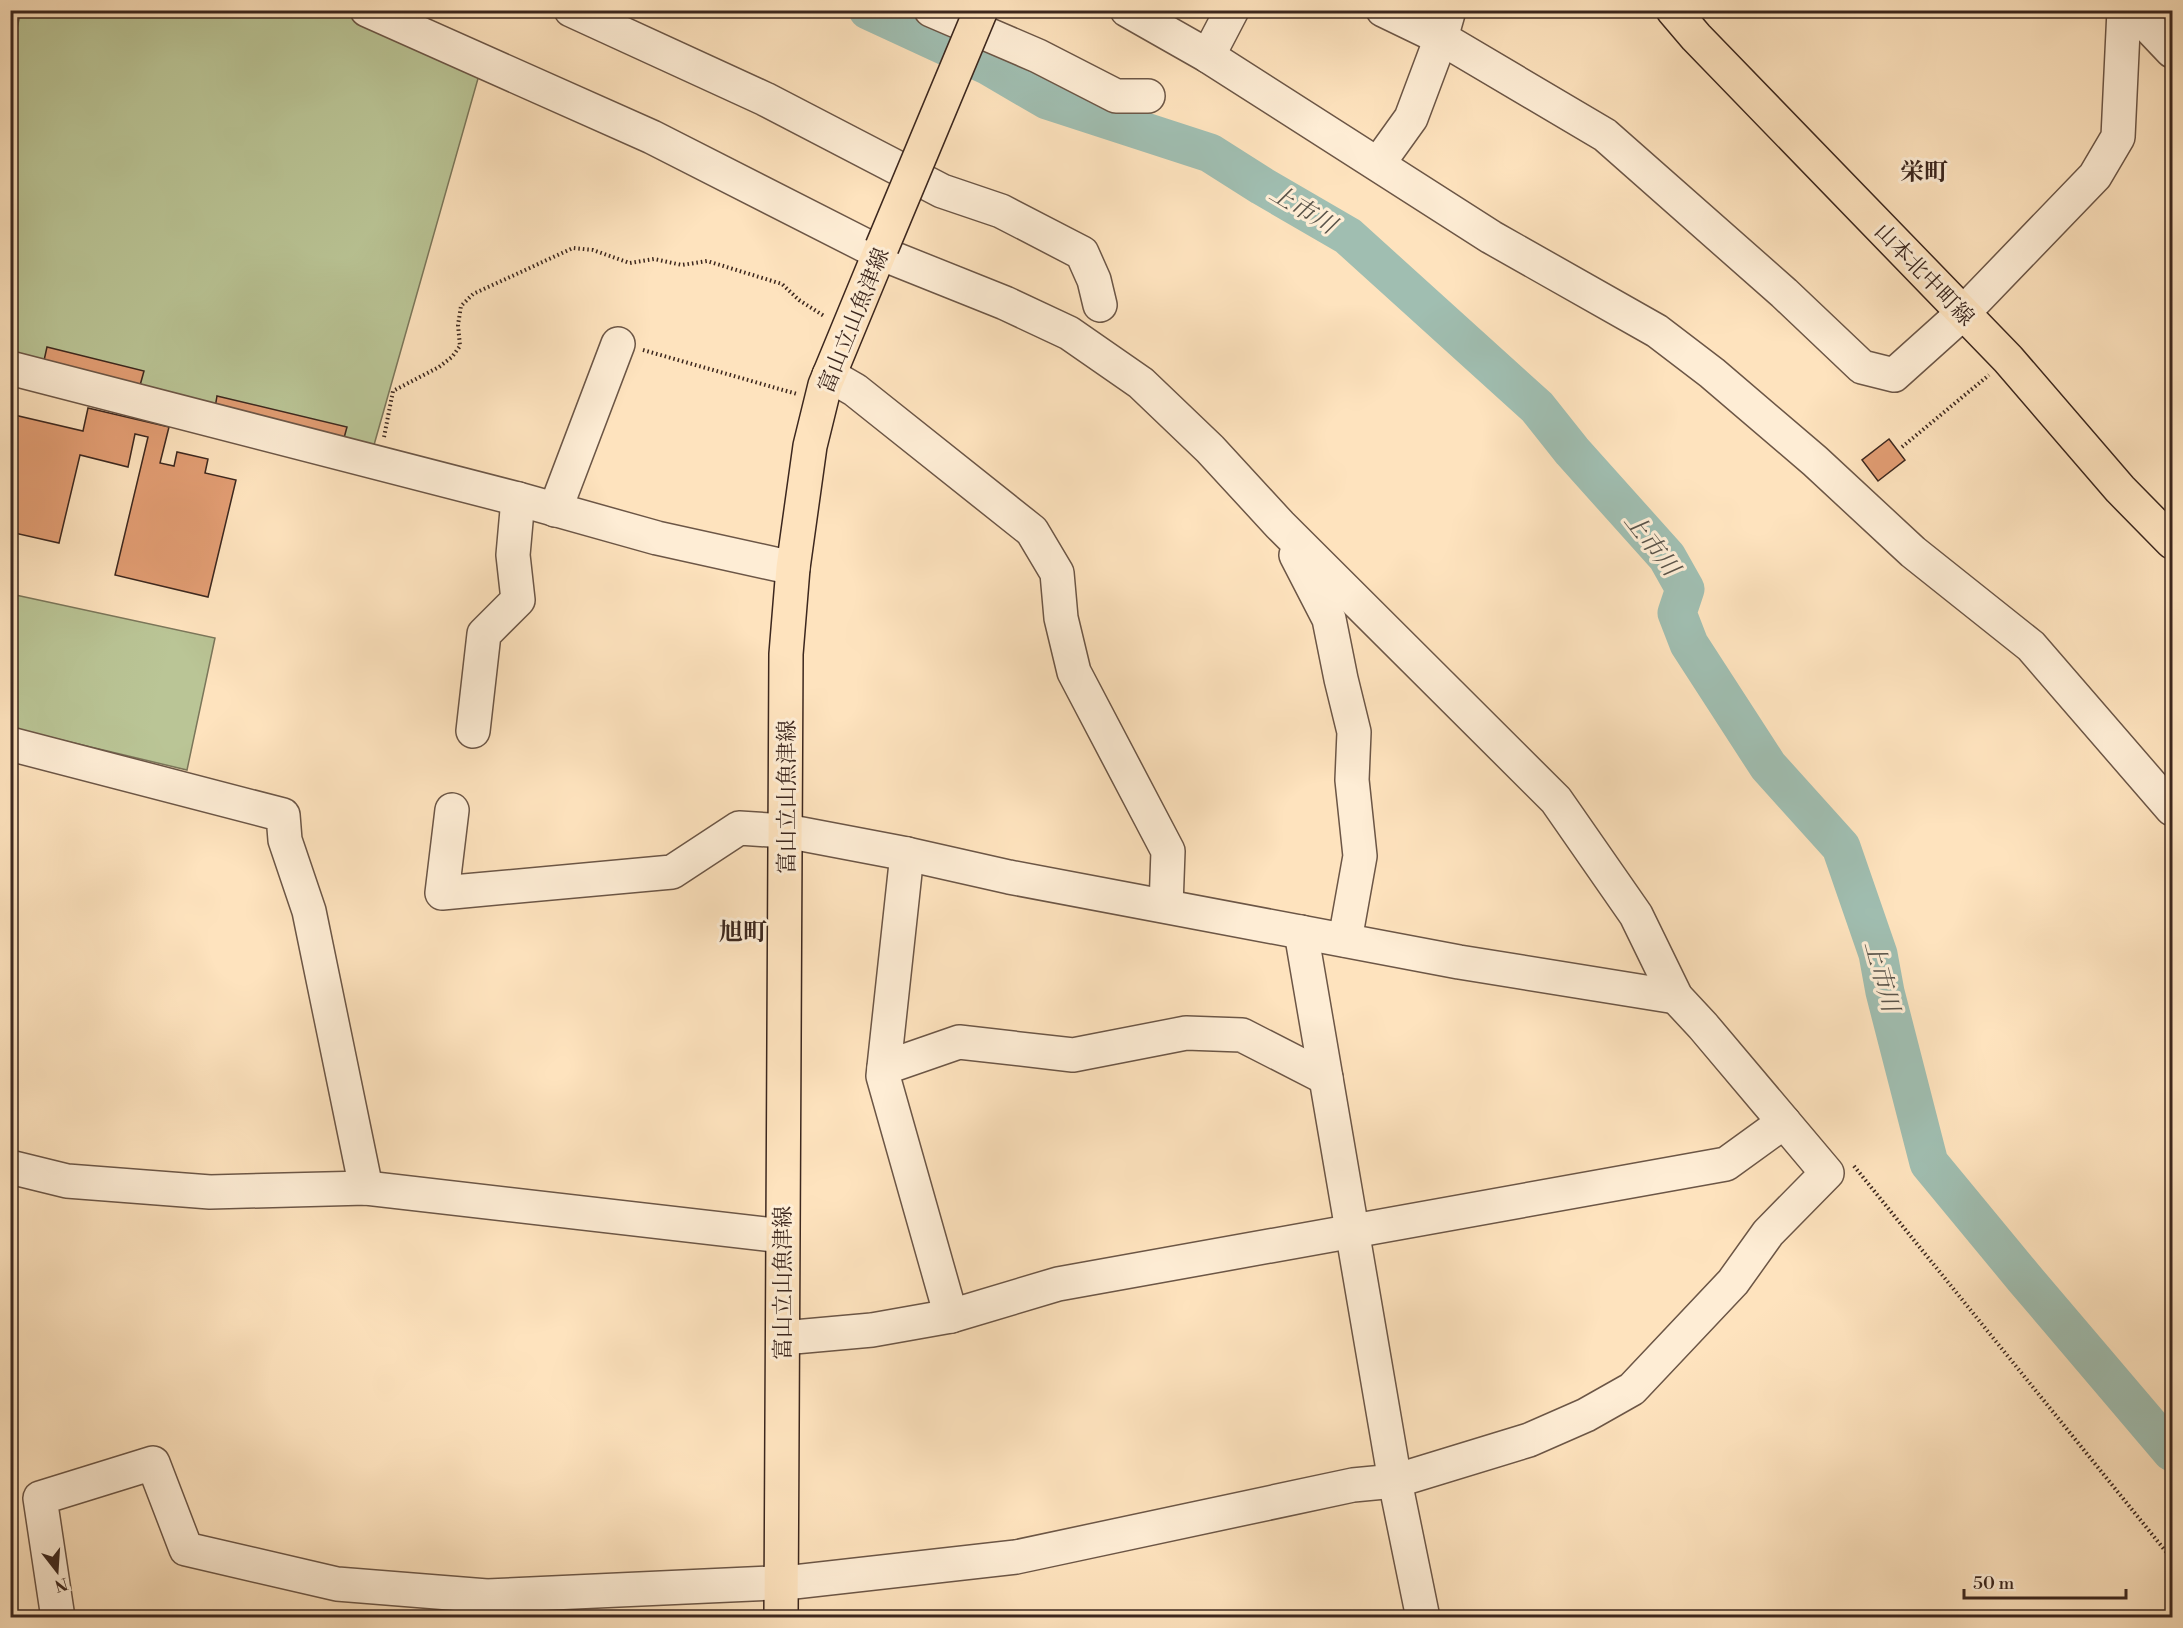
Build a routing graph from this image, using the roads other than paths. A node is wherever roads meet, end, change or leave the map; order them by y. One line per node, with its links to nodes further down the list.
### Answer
1 (367, 10): 16 (street)
2 (571, 10): 17 (street)
3 (931, 10): 14 (street)
4 (981, 10): 16 (main road, 富山立山魚津線, bridge)
5 (1127, 10): 13 (street)
6 (1232, 10): 13 (street)
7 (1383, 10): 11 (street)
8 (1673, 10): 18 (main road, 山本北中町線)
9 (2124, 10): 18 (street)
10 (2133, 10): 12 (street)
11 (1445, 24): 15 (street); 18 (street)
12 (2172, 51)
13 (1208, 56): 15 (street)
14 (1148, 96)
15 (1378, 164): 29 (street)
16 (881, 250): 21 (main road, 富山立山魚津線); 24 (street)
17 (1101, 305)
18 (1963, 313): 25 (main road, 山本北中町線)
19 (618, 344): 23 (street)
20 (10, 368): 22 (street)
21 (825, 388): 26 (main road, 富山立山魚津線); 33 (street)
22 (518, 499): 23 (street); 27 (street)
23 (555, 510): 26 (street)
24 (1280, 525): 35 (street); 36 (street)
25 (2172, 542)
26 (793, 568): 31 (main road, 富山立山魚津線)
27 (473, 731)
28 (10, 744): 41 (street)
29 (2172, 809)
30 (452, 810): 31 (street)
31 (786, 831): 32 (street); 43 (main road, 富山立山魚津線)
32 (907, 854): 33 (street); 37 (street)
33 (1166, 906): 34 (street)
34 (1301, 932): 35 (street); 38 (street)
35 (1345, 940): 36 (street)
36 (1676, 997): 39 (street)
37 (884, 1068): 38 (street); 44 (street)
38 (1326, 1078): 42 (street)
39 (1784, 1122): 42 (street); 46 (street)
40 (10, 1167): 41 (street)
41 (366, 1188): 43 (street)
42 (1352, 1231): 44 (street); 46 (street)
43 (782, 1236): 45 (main road, 富山立山魚津線)
44 (951, 1316): 45 (street)
45 (783, 1338): 47 (main road, 富山立山魚津線)
46 (1395, 1481): 47 (street); 50 (street)
47 (780, 1583): 48 (street); 49 (main road, 富山立山魚津線)
48 (58, 1617)
49 (781, 1617)
50 (1423, 1617)

